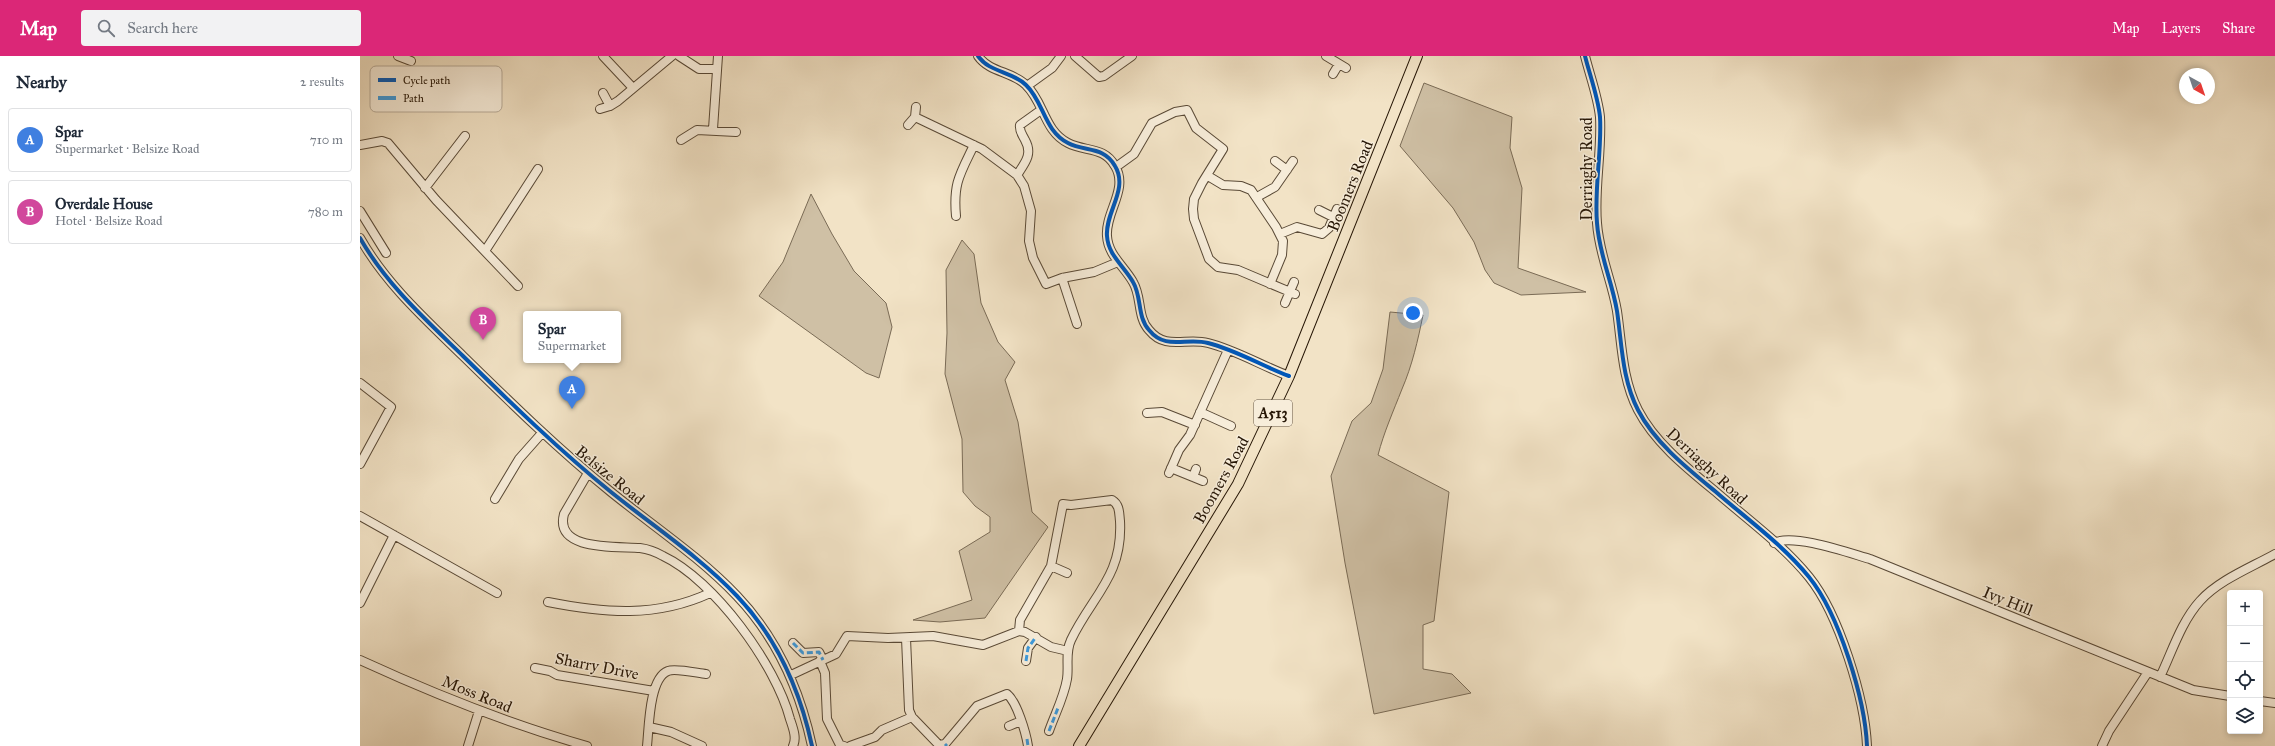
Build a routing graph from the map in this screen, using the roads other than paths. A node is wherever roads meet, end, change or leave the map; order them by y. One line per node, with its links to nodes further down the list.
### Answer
1 (398, 56): 13 (street)
2 (603, 56): 19 (street)
3 (672, 56): 19 (street)
4 (678, 56): 16 (street)
5 (718, 56): 16 (street)
6 (978, 56): 18 (street)
7 (1061, 56): 18 (street)
8 (1075, 56): 9 (street)
9 (1132, 56)
10 (1326, 56): 14 (street)
11 (1417, 56): 60 (main road, Boomers Road / A513)
12 (1586, 56): 73 (street, Derriaghy Road)
13 (411, 61)
14 (1338, 64): 15 (street); 17 (street)
15 (1346, 68)
16 (717, 69): 27 (street)
17 (1333, 74)
18 (1027, 86): 24 (street)
19 (633, 88): 21 (street)
20 (603, 93): 21 (street)
21 (610, 106): 23 (street)
22 (916, 107): 25 (street)
23 (600, 109)
24 (1041, 110): 35 (street); 38 (street)
25 (915, 117): 26 (street); 32 (street)
26 (908, 125)
27 (713, 129): 28 (street); 30 (street)
28 (736, 132)
29 (465, 136): 40 (street)
30 (681, 140)
31 (360, 145): 40 (street)
32 (974, 145): 38 (street); 45 (street)
33 (1275, 161): 37 (street)
34 (1293, 161): 37 (street)
35 (1116, 166): 39 (street); 51 (street)
36 (538, 169): 49 (street)
37 (1287, 170): 41 (street)
38 (1017, 175): 52 (street)
39 (1208, 176): 41 (street); 54 (street)
40 (425, 188): 49 (street)
41 (1257, 197): 47 (street)
42 (1337, 208): 46 (street)
43 (1319, 210): 46 (street)
44 (360, 211): 50 (street)
45 (956, 216)
46 (1333, 217): 47 (street)
47 (1280, 234): 54 (street)
48 (360, 238): 66 (street, Belsize Road)
49 (485, 251): 55 (street)
50 (386, 253)
51 (1118, 262): 52 (street); 59 (street)
52 (1062, 278): 58 (street)
53 (1294, 282): 56 (street)
54 (1270, 284): 56 (street)
55 (518, 286)
56 (1292, 293): 57 (street)
57 (1285, 303)
58 (1077, 324)
59 (1228, 350): 60 (street); 63 (street)
60 (1289, 376): 115 (main road, Boomers Road / A513)
61 (360, 383): 67 (street)
62 (1147, 412): 64 (street)
63 (1200, 412): 64 (street); 65 (street)
64 (1195, 425): 69 (street)
65 (1231, 426)
66 (542, 433): 68 (street, Belsize Road); 70 (street)
67 (360, 464)
68 (588, 473): 78 (street); 92 (street, Belsize Road)
69 (1203, 481)
70 (496, 499)
71 (360, 516): 72 (street)
72 (394, 535): 77 (street); 80 (street)
73 (1774, 543): 90 (street, Ivy Hill); 116 (street, Derriaghy Road)
74 (2275, 554): 93 (street)
75 (1051, 566): 76 (street); 81 (street); 85 (street)
76 (1067, 574)
77 (497, 593)
78 (710, 593): 79 (street); 110 (street)
79 (548, 602)
80 (360, 603)
81 (1019, 631): 82 (street); 83 (street)
82 (1036, 637): 85 (street); 88 (street)
83 (906, 638): 87 (street); 99 (street)
84 (793, 643): 87 (street)
85 (1068, 651): 103 (street)
86 (360, 660): 98 (street, Moss Road)
87 (821, 661): 92 (street); 112 (street)
88 (1026, 661)
89 (534, 668): 94 (street, Sharry Drive)
90 (2148, 672): 93 (street, Ivy Hill); 117 (street)
91 (706, 674): 94 (street, Sharry Drive)
92 (791, 675): 111 (street, Belsize Road)
93 (2160, 677): 95 (street, Ivy Hill)
94 (654, 691): 102 (street, Sharry Drive)
95 (2227, 696)
96 (2263, 701): 97 (street)
97 (2275, 703)
98 (479, 711): 104 (street, Moss Road); 106 (street)
99 (912, 717): 105 (street); 113 (street)
100 (1021, 721): 101 (street); 105 (street); 114 (street)
101 (1009, 726)
102 (649, 727): 108 (street, Sharry Drive); 109 (street)
103 (1048, 731)
104 (563, 743): 107 (street, Moss Road)
105 (946, 745)
106 (468, 746)
107 (587, 746)
108 (647, 746)
109 (702, 746)
110 (793, 746)
111 (812, 746)
112 (844, 746)
113 (850, 746)
114 (1028, 746)
115 (1079, 746)
116 (1867, 746)
117 (2102, 746)

